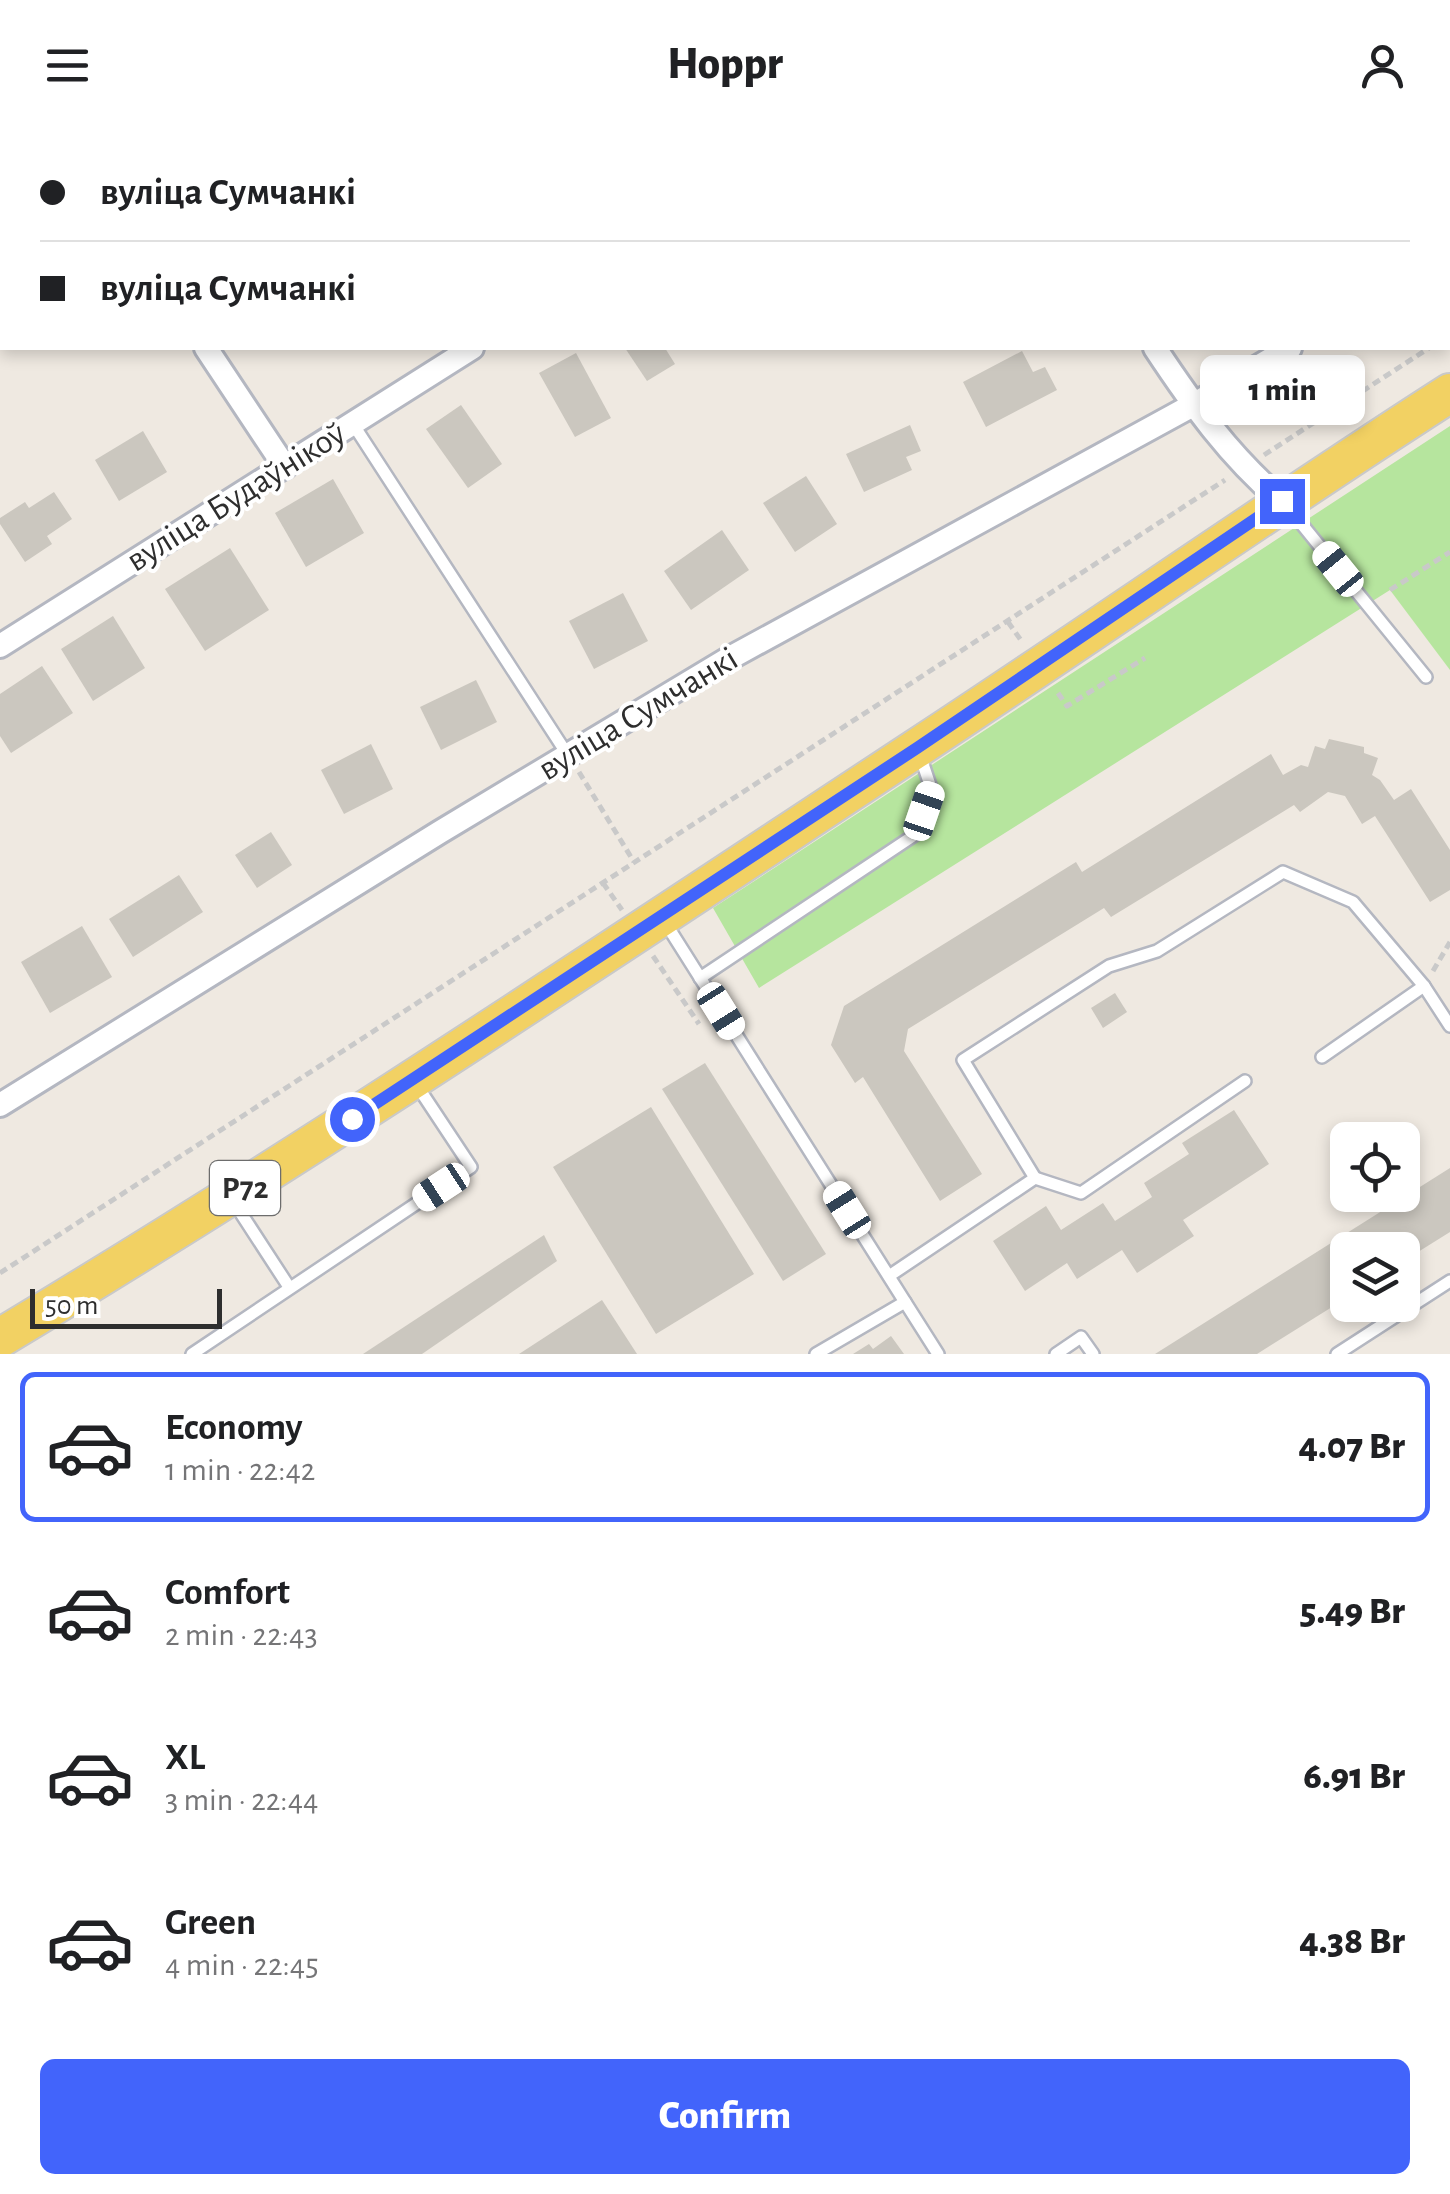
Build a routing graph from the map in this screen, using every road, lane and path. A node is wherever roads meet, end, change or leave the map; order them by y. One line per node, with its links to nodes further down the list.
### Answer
1 (207, 350): 9 (street)
2 (469, 350): 8 (street, вуліца Будаўнікоў)
3 (1155, 350): 7 (street)
4 (1287, 350): 7 (street, вуліца Сумчанкі)
5 (1426, 350): 10 (path)
6 (1450, 393): 11 (main road, Р72)
7 (1193, 405): 10 (street); 17 (street, вуліца Сумчанкі)
8 (353, 424): 9 (street, вуліца Будаўнікоў); 17 (lane)
9 (285, 466): 14 (street, вуліца Будаўнікоў)
10 (1244, 468): 11 (street); 18 (path)
11 (1282, 501): 15 (lane); 16 (main road, Р72)
12 (1450, 552): 13 (path)
13 (1390, 590)
14 (0, 646)
15 (1426, 677)
16 (917, 748): 19 (main road, Р72); 21 (lane)
17 (569, 757): 18 (path); 27 (street, вуліца Сумчанкі)
18 (634, 862): 30 (path)
19 (661, 915): 21 (lane); 25 (main road, Р72)
20 (1450, 942): 22 (path)
21 (700, 978): 31 (lane)
22 (1424, 986): 23 (lane); 24 (lane); 28 (lane)
23 (1450, 1026)
24 (1322, 1056)
25 (414, 1079): 29 (main road, Р72); 33 (lane)
26 (1245, 1081): 28 (lane)
27 (0, 1105)
28 (1035, 1178): 31 (lane)
29 (230, 1197): 33 (lane); 35 (main road, Р72)
30 (0, 1274)
31 (889, 1276): 34 (lane)
32 (1450, 1281): 41 (lane)
33 (288, 1287): 36 (lane)
34 (905, 1302): 37 (lane); 38 (lane)
35 (3, 1340)
36 (192, 1354)
37 (816, 1354)
38 (938, 1354)
39 (1056, 1354): 40 (lane)
40 (1093, 1354)
41 (1337, 1354)

